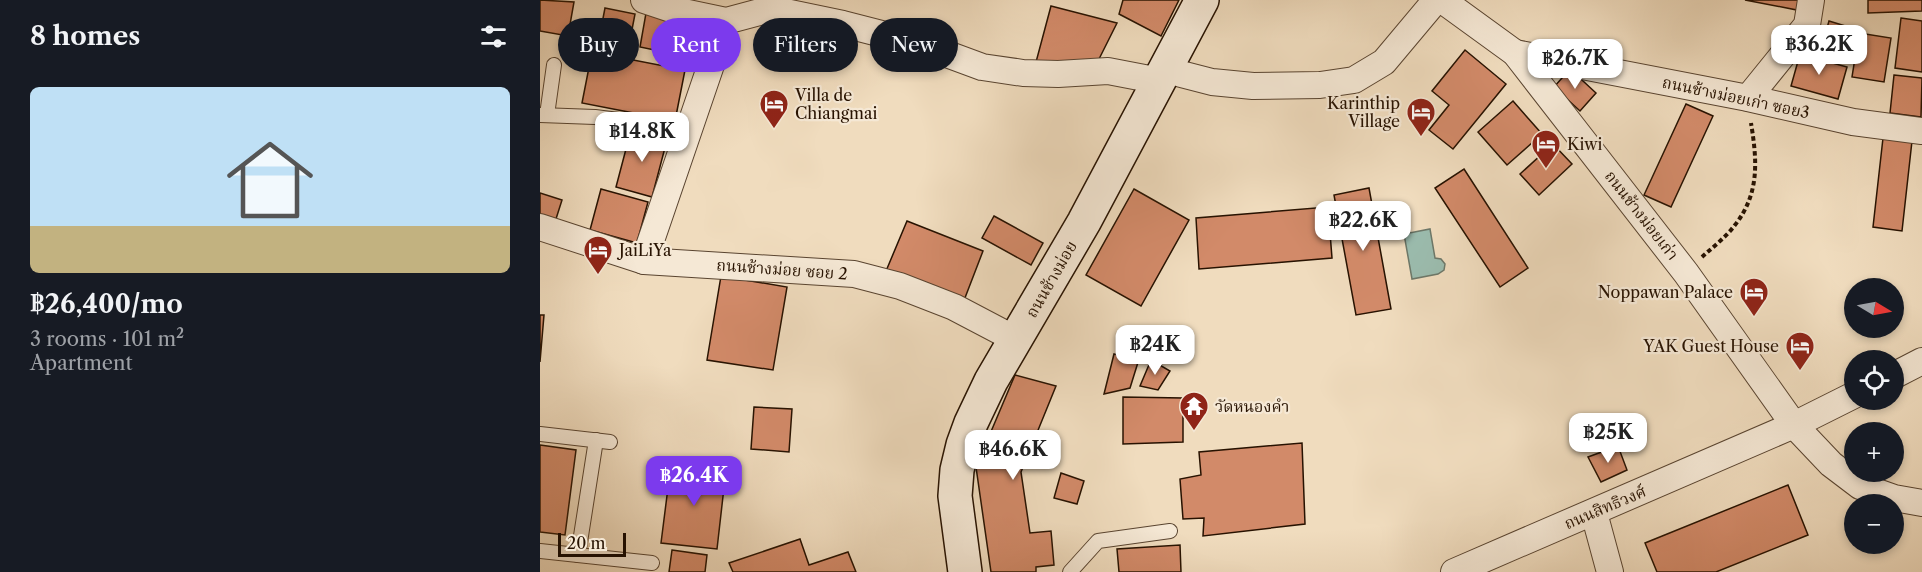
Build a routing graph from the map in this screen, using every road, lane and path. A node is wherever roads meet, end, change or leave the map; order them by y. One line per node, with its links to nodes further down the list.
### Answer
1 (644, 0): 7 (street)
2 (1202, 0): 12 (street, ถนนช้างม่อย)
3 (1436, 0): 12 (street)
4 (1442, 0): 9 (street, ถนนช้างม่อยเก่า)
5 (1811, 0): 13 (street)
6 (772, 4): 8 (street); 12 (street)
7 (712, 18)
8 (734, 18)
9 (1515, 53): 13 (street, ถนนช้างม่อยเก่า ซอย3); 19 (street, ถนนช้างม่อยเก่า)
10 (554, 65): 14 (lane)
11 (709, 72): 15 (street)
12 (1164, 74): 20 (street, ถนนช้างม่อย)
13 (1748, 98): 16 (street, ถนนช้างม่อยเก่า ซอย3); 19 (path)
14 (543, 115): 15 (lane)
15 (689, 129): 18 (street)
16 (1922, 131)
17 (540, 227): 18 (street, ถนนช้างม่อย ซอย 2)
18 (644, 261): 20 (street, ถนนช้างม่อย ซอย 2)
19 (1686, 273): 24 (street, ถนนช้างม่อยเก่า)
20 (1015, 339): 34 (street, ถนนช้างม่อย)
21 (1922, 361): 22 (street)
22 (1904, 370)
23 (1844, 400): 24 (street, ถนนสิทธิวงศ์)
24 (1794, 425): 28 (street, ถนนช้างม่อยเก่า); 29 (street, ถนนสิทธิวงศ์)
25 (540, 434): 26 (lane)
26 (596, 440): 27 (lane); 32 (lane)
27 (610, 442)
28 (1922, 502)
29 (1594, 513): 36 (street, ถนนสิทธิวงศ์); 37 (street)
30 (1170, 531): 35 (lane)
31 (540, 550): 32 (lane)
32 (578, 555): 33 (lane)
33 (652, 563)
34 (965, 572)
35 (1070, 572)
36 (1454, 572)
37 (1610, 572)

